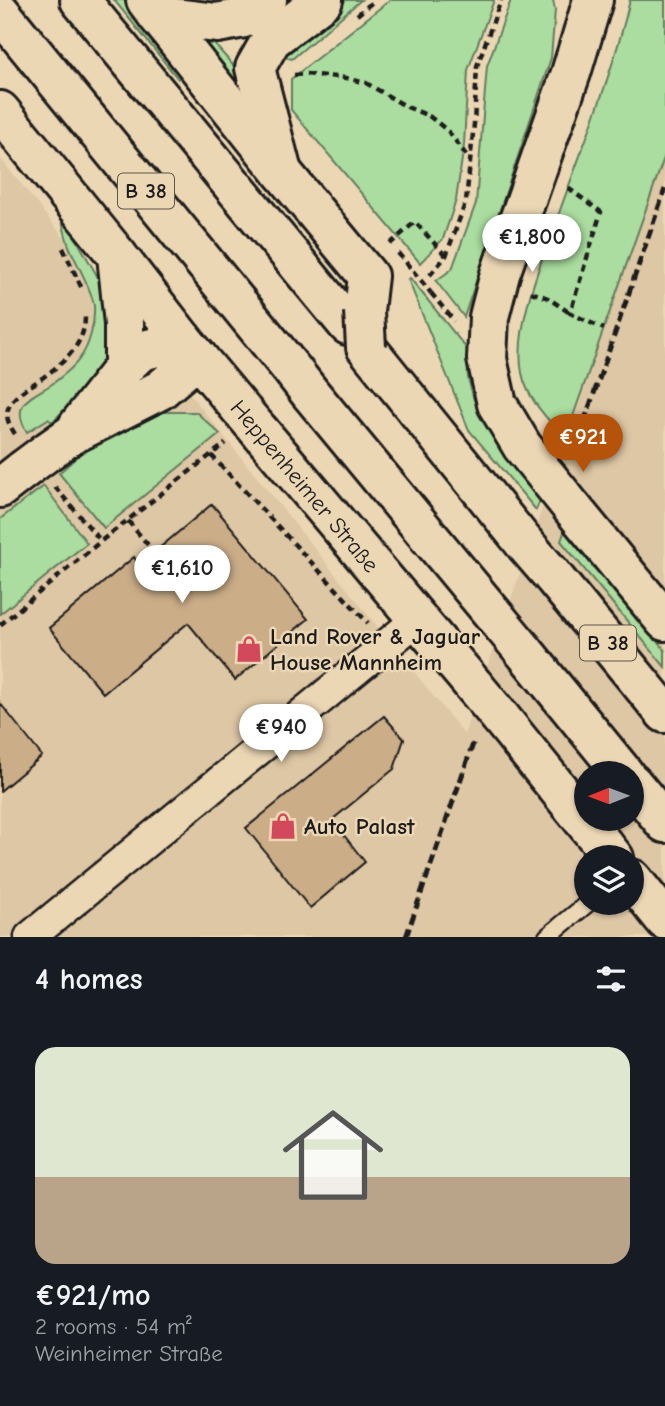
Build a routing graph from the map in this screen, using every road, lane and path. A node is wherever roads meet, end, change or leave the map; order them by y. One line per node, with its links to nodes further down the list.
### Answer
1 (80, 0): 24 (main road, B 38)
2 (267, 0): 7 (main road)
3 (323, 0): 13 (main road)
4 (501, 0): 12 (path)
5 (569, 0): 9 (main road)
6 (593, 0): 9 (main road)
7 (152, 8): 13 (main road)
8 (0, 12): 39 (main road, B 38, bridge)
9 (571, 73): 34 (main road, bridge)
10 (293, 75): 12 (path)
11 (0, 111): 16 (main road, Heppenheimer Straße)
12 (470, 160): 17 (path)
13 (282, 172): 24 (main road)
14 (562, 183): 22 (path)
15 (62, 245): 21 (path)
16 (117, 255): 26 (main road, Heppenheimer Straße); 27 (main road)
17 (446, 256): 18 (path); 20 (path, bridge)
18 (430, 275)
19 (526, 290): 22 (path)
20 (431, 293)
21 (85, 295)
22 (570, 313): 25 (path)
23 (85, 315): 30 (path)
24 (359, 328): 38 (main road, B 38, bridge)
25 (604, 329)
26 (190, 349): 27 (main road); 28 (main road, Heppenheimer Straße); 30 (main road)
27 (124, 367): 30 (main road)
28 (243, 429): 29 (path); 35 (main road, Heppenheimer Straße)
29 (211, 455): 31 (path); 37 (path)
30 (35, 461): 32 (path)
31 (127, 521): 32 (path); 33 (path)
32 (101, 541): 36 (path)
33 (154, 552)
34 (659, 602)
35 (418, 619): 37 (street); 42 (main road, Heppenheimer Straße, bridge)
36 (0, 625)
37 (389, 644): 46 (street)
38 (665, 713)
39 (613, 761)
40 (644, 797): 41 (main road)
41 (665, 823)
42 (603, 845)
43 (644, 895): 45 (main road)
44 (574, 915): 47 (lane)
45 (665, 920)
46 (30, 937)
47 (547, 937)

